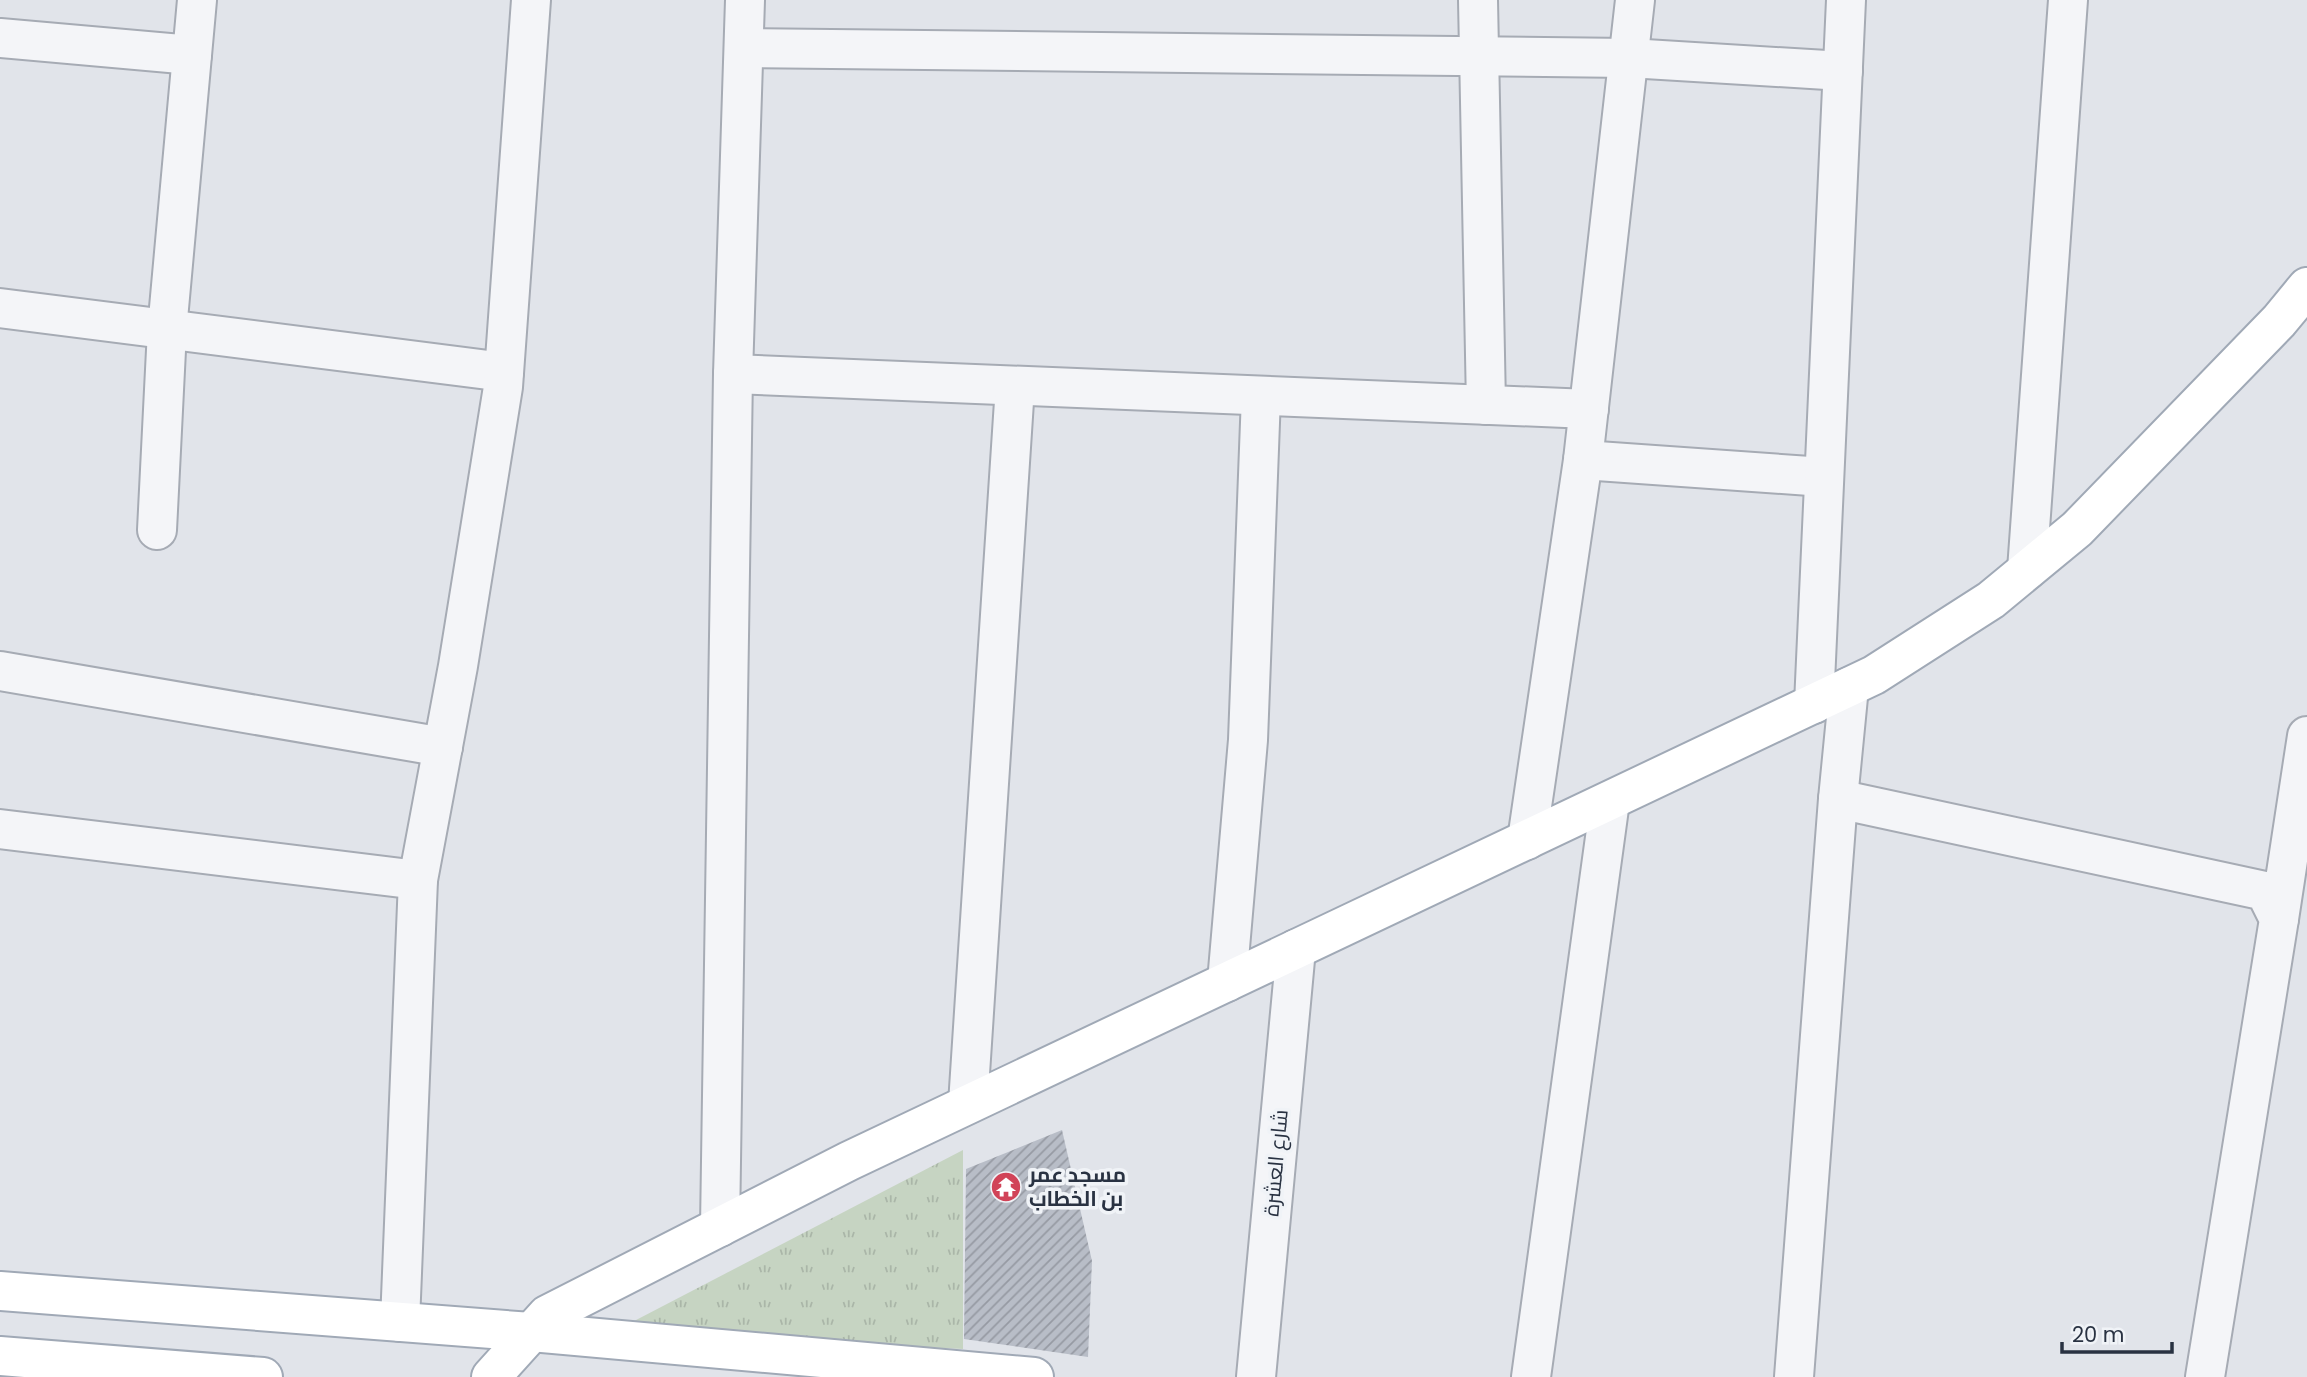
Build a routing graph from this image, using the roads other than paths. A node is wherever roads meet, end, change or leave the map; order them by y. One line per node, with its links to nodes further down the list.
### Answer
1 (197, 0): 10 (street)
2 (531, 0): 17 (street)
3 (745, 0): 9 (street)
4 (1478, 0): 11 (street)
5 (1635, 0): 12 (street)
6 (1846, 0): 13 (street)
7 (2068, 0): 26 (street)
8 (0, 38): 10 (street)
9 (745, 48): 11 (street); 18 (street)
10 (192, 55): 16 (street)
11 (1478, 58): 12 (street); 21 (street)
12 (1629, 58): 13 (street); 22 (street)
13 (1843, 71): 24 (street)
14 (2307, 287): 26 (main road)
15 (0, 309): 16 (street)
16 (167, 330): 17 (street); 25 (street)
17 (504, 372): 31 (street)
18 (733, 374): 19 (street); 41 (street)
19 (1016, 386): 20 (street); 40 (street)
20 (1262, 396): 21 (street); 39 (street)
21 (1486, 405): 22 (street)
22 (1589, 409): 23 (street)
23 (1583, 460): 24 (street); 35 (street)
24 (1824, 477): 29 (street)
25 (157, 530)
26 (2027, 570): 28 (main road)
27 (0, 671): 31 (street)
28 (1849, 687): 29 (main road); 32 (street)
29 (1814, 705): 33 (main road)
30 (2307, 736): 37 (street)
31 (443, 747): 36 (street)
32 (1838, 799): 37 (street); 51 (street)
33 (1610, 801): 35 (main road); 50 (street)
34 (0, 829): 36 (street)
35 (1527, 840): 38 (main road)
36 (418, 880): 43 (street)
37 (2278, 919): 52 (street)
38 (1296, 949): 39 (main road); 49 (street, شارع العشرة)
39 (1227, 982): 40 (main road)
40 (968, 1104): 41 (main road)
41 (720, 1227): 44 (main road)
42 (0, 1291): 43 (main road)
43 (400, 1322): 44 (main road)
44 (531, 1332): 47 (main road); 48 (main road)
45 (0, 1356): 46 (main road)
46 (263, 1377)
47 (491, 1377)
48 (1034, 1377)
49 (1256, 1377)
50 (1531, 1377)
51 (1794, 1377)
52 (2205, 1377)

